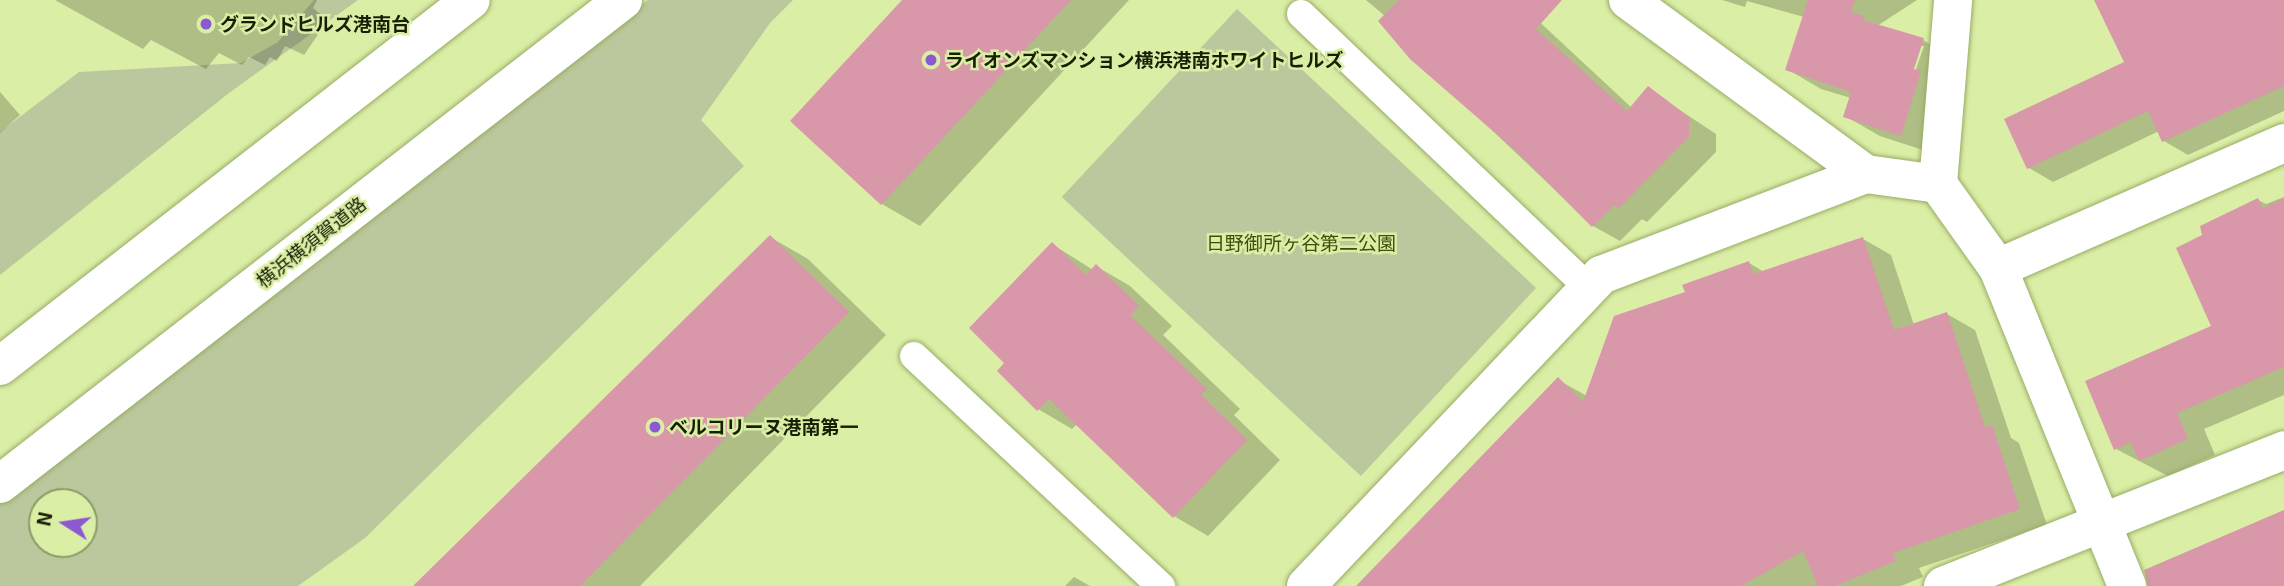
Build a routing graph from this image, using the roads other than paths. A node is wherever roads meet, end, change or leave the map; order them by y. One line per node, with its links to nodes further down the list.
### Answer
1 (471, 0): 12 (main road)
2 (623, 0): 14 (main road, 横浜横須賀道路)
3 (1628, 0): 7 (main road)
4 (1953, 0): 8 (main road)
5 (1301, 14): 10 (lane)
6 (2284, 142): 9 (main road)
7 (1866, 174): 8 (main road); 10 (main road)
8 (1938, 184): 9 (main road)
9 (1998, 268): 15 (main road)
10 (1589, 288): 17 (main road)
11 (914, 356): 16 (lane)
12 (0, 366)
13 (2284, 450): 15 (main road)
14 (0, 484)
15 (2103, 524): 18 (main road); 19 (main road)
16 (1161, 586)
17 (1306, 586)
18 (1943, 586)
19 (2127, 586)

